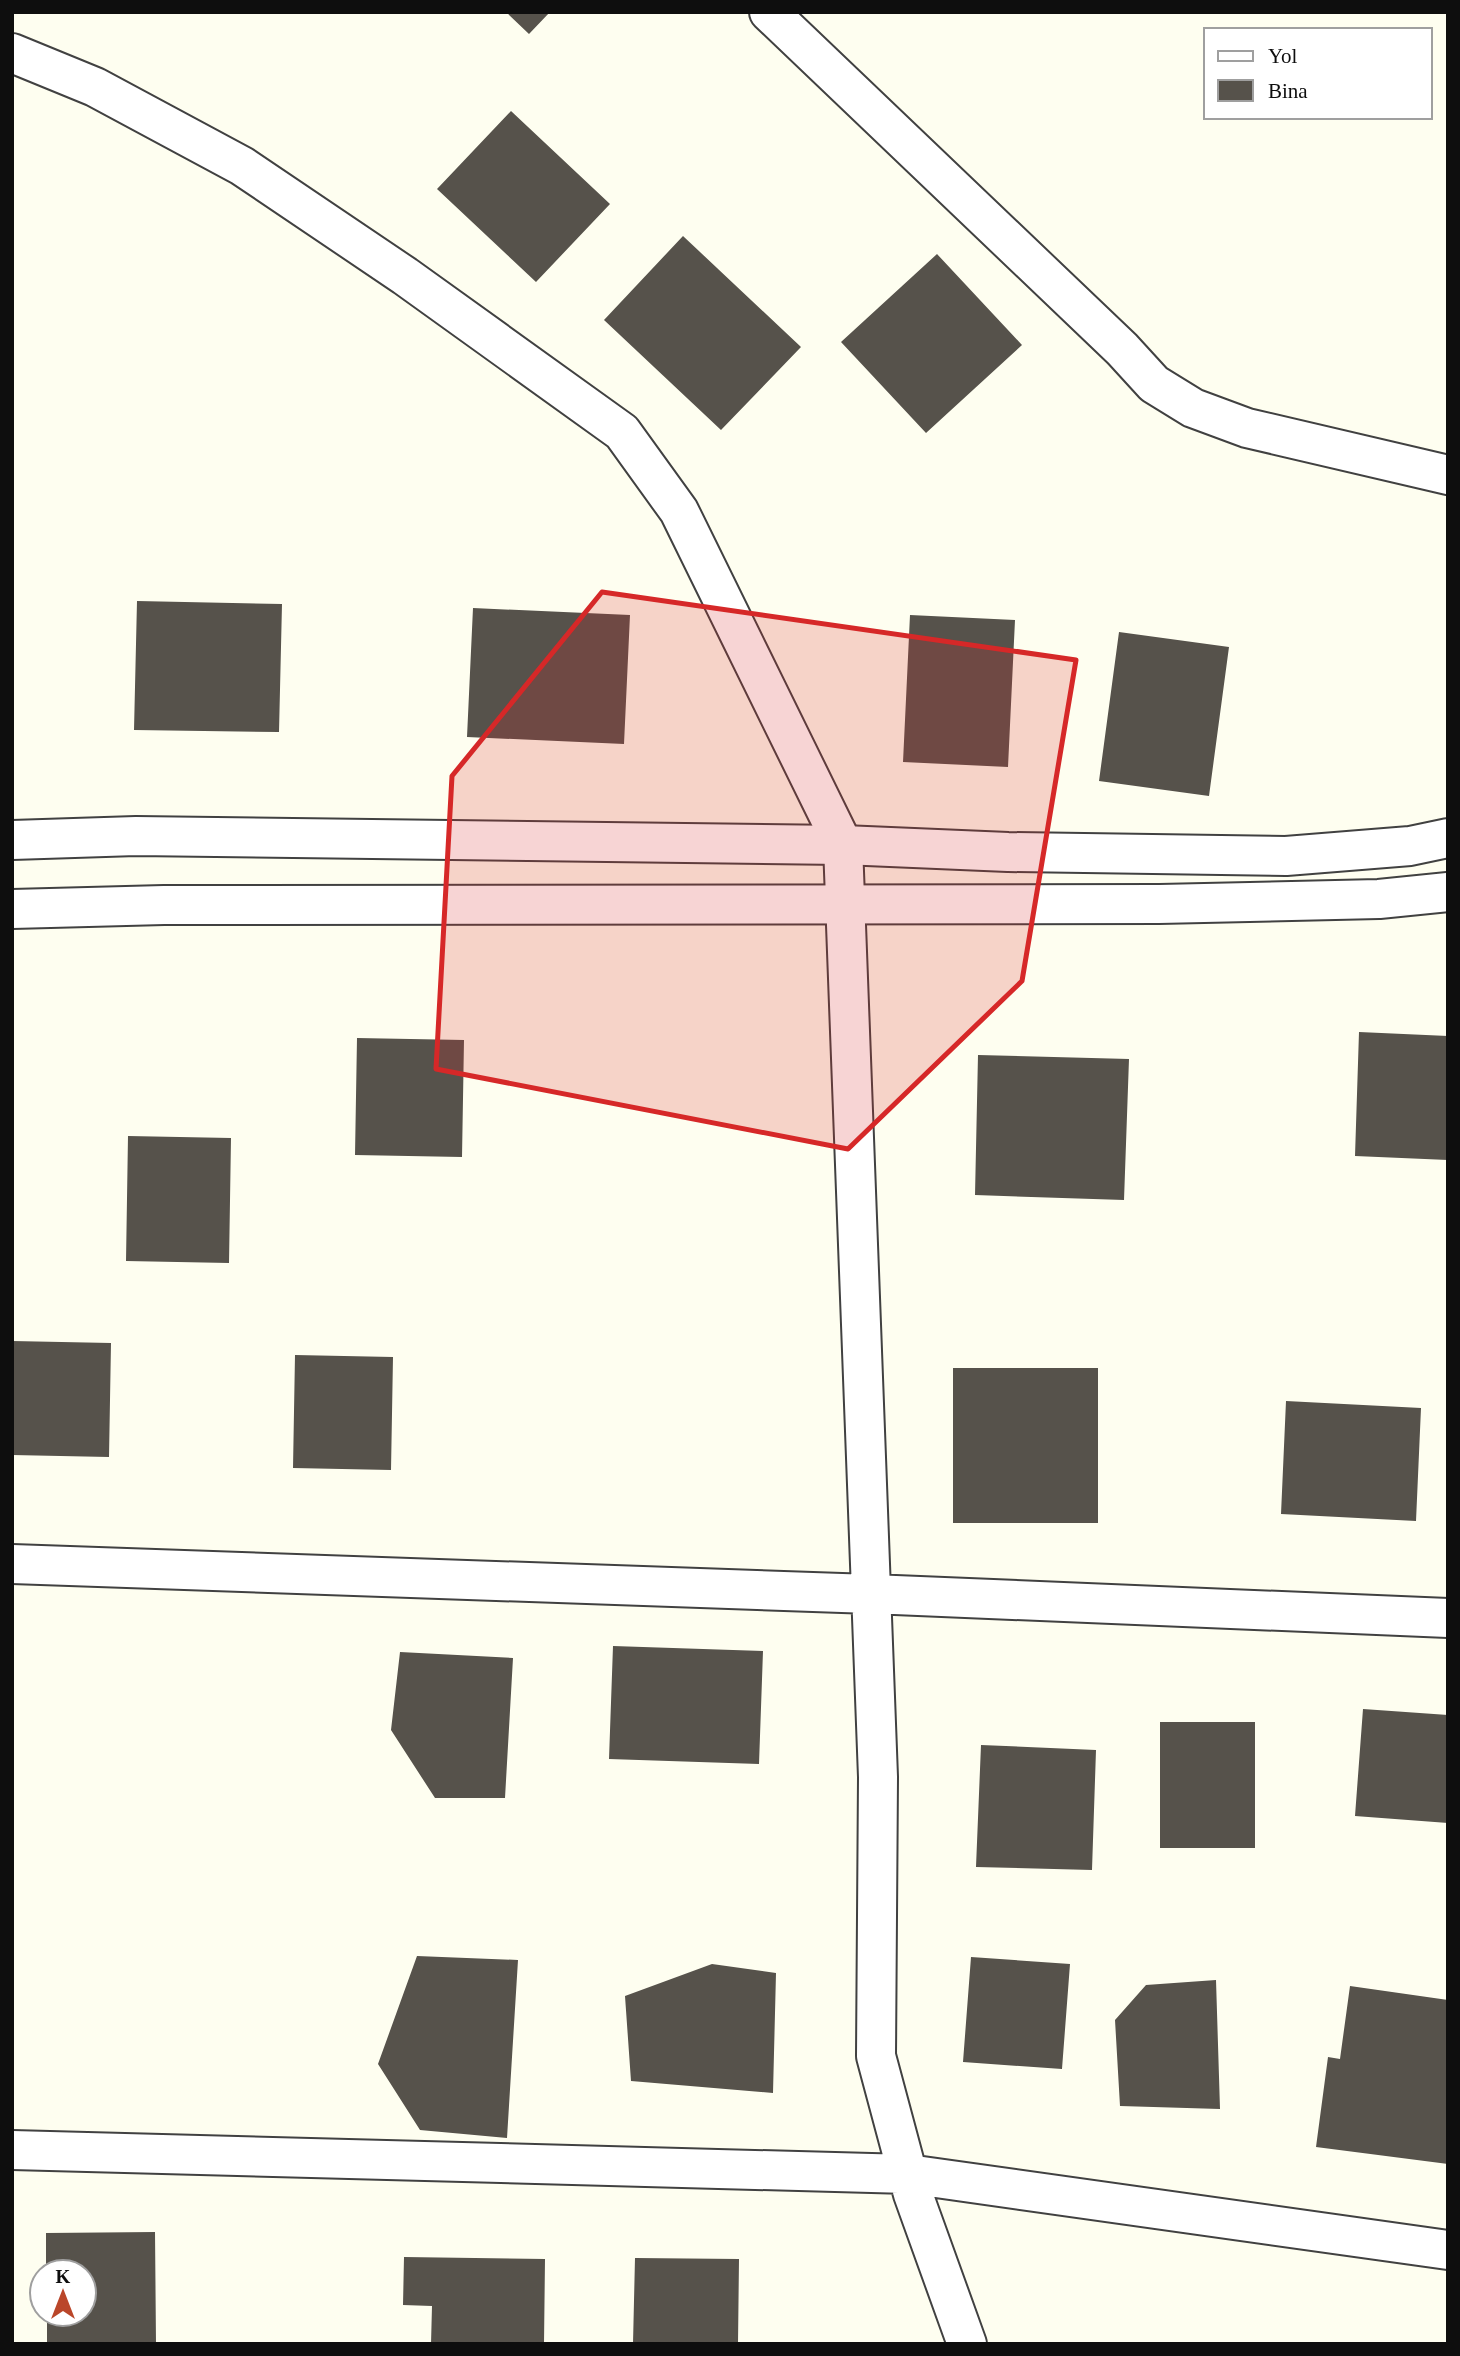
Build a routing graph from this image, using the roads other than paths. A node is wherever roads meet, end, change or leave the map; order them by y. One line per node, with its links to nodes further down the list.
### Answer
1 (769, 12): 3 (street)
2 (12, 53): 6 (street)
3 (1448, 475)
4 (1448, 838): 6 (street)
5 (12, 840): 6 (street)
6 (843, 845): 8 (street)
7 (1448, 892): 8 (street)
8 (845, 904): 9 (street); 11 (street)
9 (12, 909)
10 (12, 1563): 11 (street)
11 (871, 1594): 12 (street); 14 (street)
12 (1448, 1618)
13 (12, 2150): 14 (street)
14 (908, 2174): 15 (street); 16 (street)
15 (1448, 2250)
16 (967, 2344)

